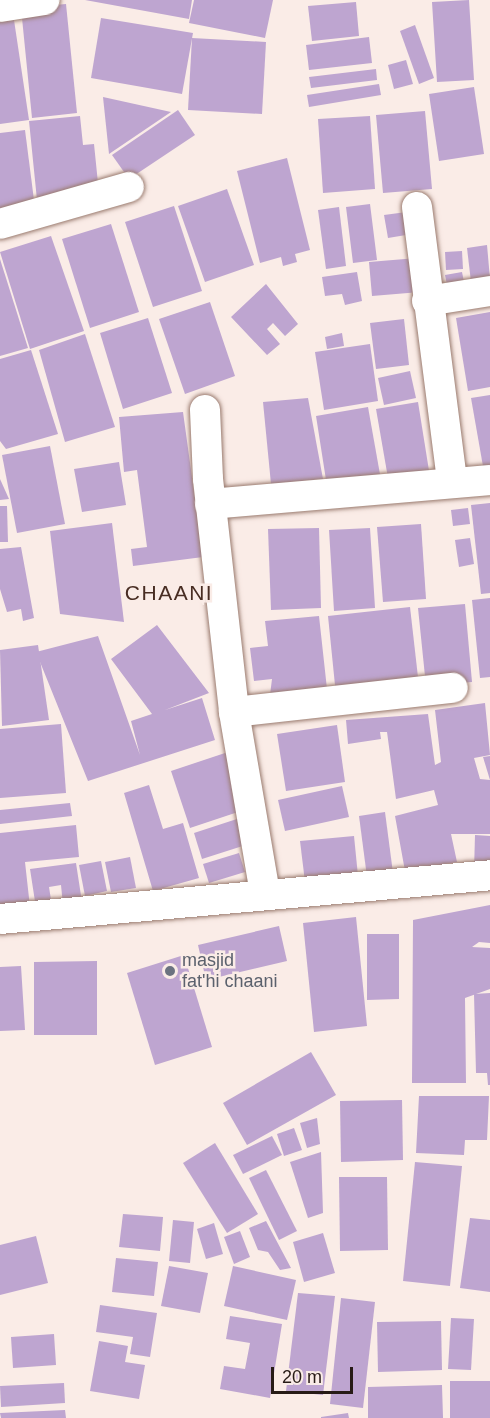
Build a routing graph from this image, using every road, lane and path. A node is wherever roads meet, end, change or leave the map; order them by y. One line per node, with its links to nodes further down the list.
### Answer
1 (44, 0): 2 (street)
2 (0, 7)
3 (129, 187): 5 (street)
4 (417, 207): 7 (street)
5 (0, 224)
6 (490, 291): 7 (street)
7 (427, 301): 9 (street)
8 (205, 410): 11 (street)
9 (452, 480): 10 (street); 11 (street)
10 (490, 480)
11 (210, 504): 13 (street)
12 (453, 688): 13 (street)
13 (234, 712): 15 (street)
14 (490, 875): 15 (street)
15 (265, 893): 16 (street)
16 (0, 920)

